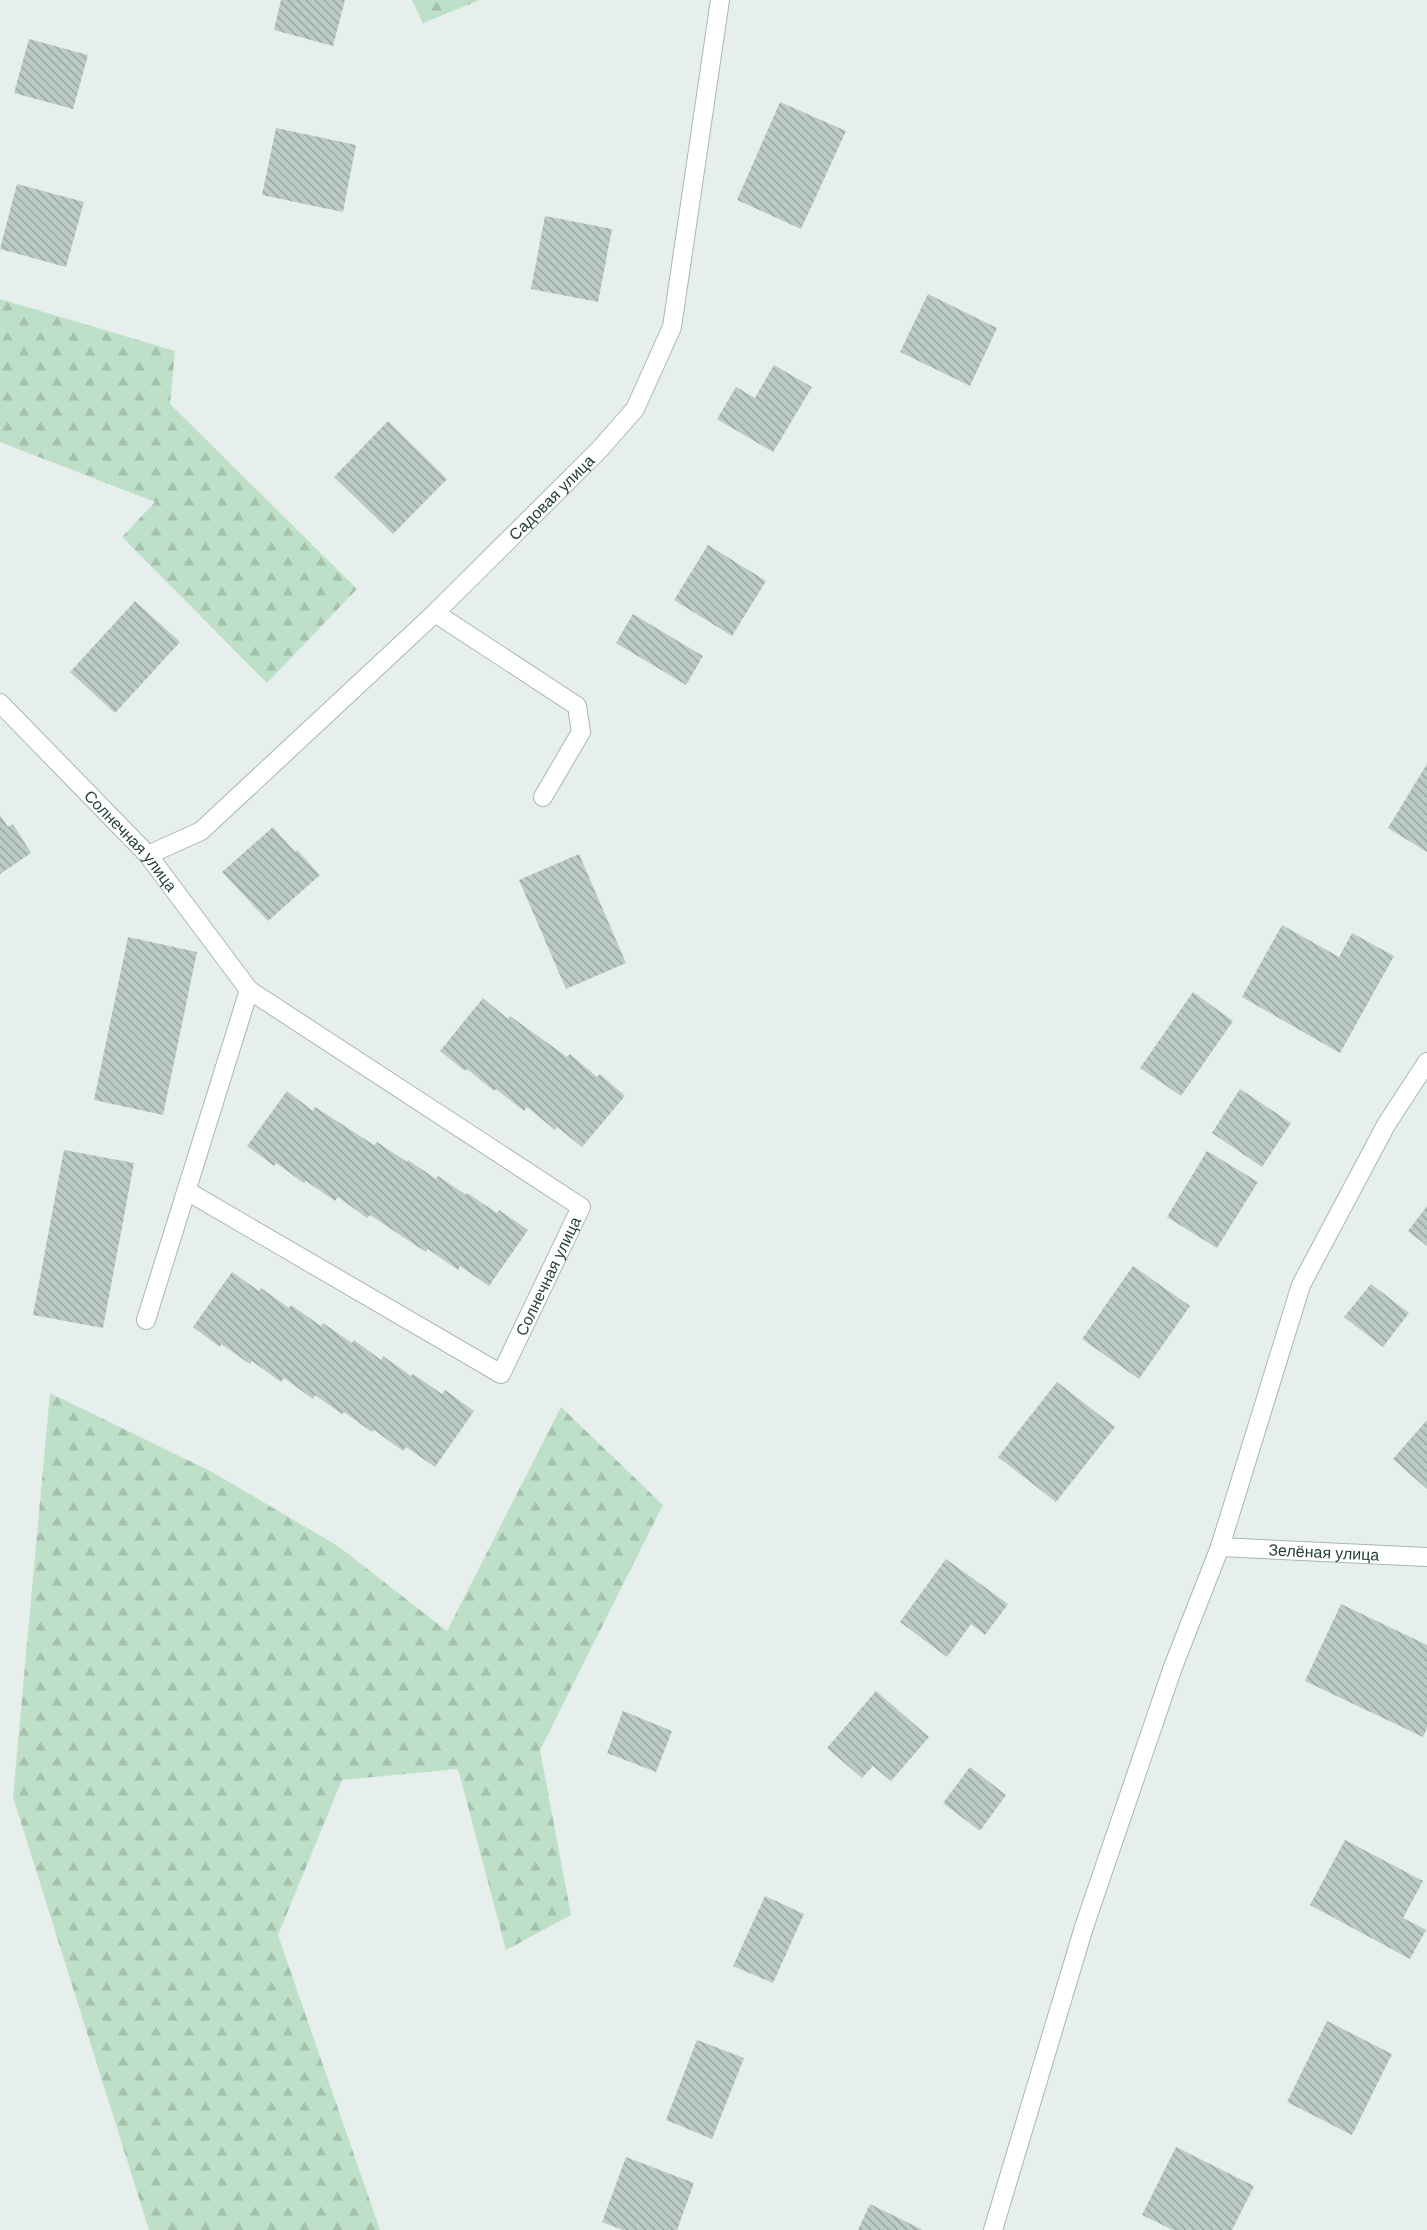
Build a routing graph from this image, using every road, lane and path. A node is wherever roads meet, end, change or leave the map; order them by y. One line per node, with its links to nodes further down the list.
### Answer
1 (720, 0): 2 (street, Садовая улица)
2 (435, 613): 4 (street); 5 (street, Садовая улица)
3 (0, 704): 5 (street, Солнечная улица)
4 (543, 797)
5 (148, 855): 6 (street, Солнечная улица)
6 (249, 990): 8 (street); 8 (street, Солнечная улица)
7 (1427, 1062): 10 (street)
8 (187, 1191): 9 (street)
9 (146, 1320)
10 (1220, 1547): 11 (street, Зелёная улица); 12 (street)
11 (1427, 1557)
12 (993, 2230)

